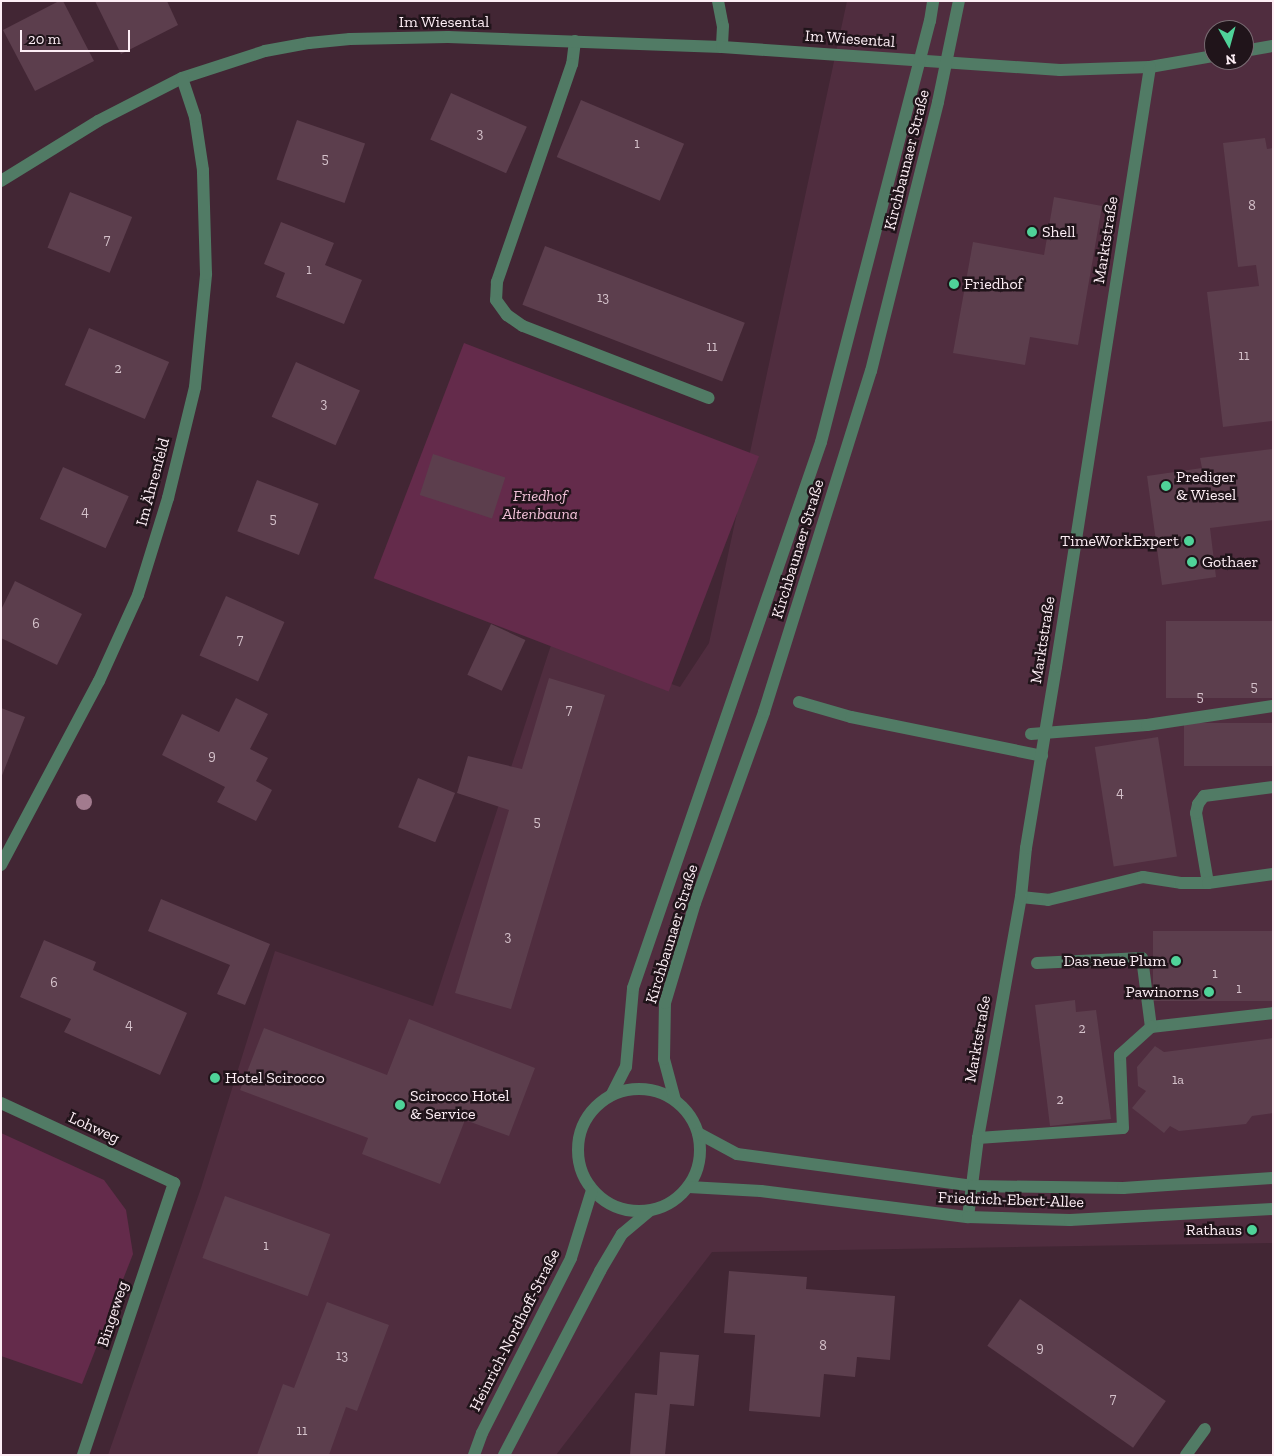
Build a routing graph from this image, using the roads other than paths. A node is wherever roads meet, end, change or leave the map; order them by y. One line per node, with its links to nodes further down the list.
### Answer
1 (718, 1): 6 (street)
2 (933, 1): 9 (street, Kirchbaunaer Straße)
3 (959, 1): 10 (street, Kirchbaunaer Straße)
4 (575, 41): 6 (street, Im Wiesental); 12 (street, Im Wiesental); 14 (street)
5 (1273, 46): 7 (street)
6 (722, 47): 9 (street, Im Wiesental)
7 (1254, 49)
8 (1204, 58): 11 (street)
9 (919, 60): 10 (street, Im Wiesental); 28 (street, Kirchbaunaer Straße)
10 (947, 62): 11 (street); 29 (street, Kirchbaunaer Straße)
11 (1150, 67): 17 (street, Marktstraße)
12 (182, 78): 13 (street, Im Wiesental); 21 (street, Im Ährenfeld)
13 (1, 181)
14 (709, 398)
15 (799, 702): 19 (street)
16 (1273, 706): 17 (street)
17 (1045, 733): 18 (street); 19 (street, Marktstraße)
18 (1031, 734)
19 (1042, 756): 24 (street, Marktstraße)
20 (1273, 787): 23 (street)
21 (1, 865)
22 (1273, 874): 23 (street)
23 (1208, 882): 24 (street)
24 (1021, 897): 32 (street, Marktstraße)
25 (1037, 963): 27 (street)
26 (1273, 1013): 27 (street)
27 (1151, 1028): 32 (street)
28 (612, 1094): 29 (street); 37 (street)
29 (675, 1100): 31 (street)
30 (1, 1103): 34 (street, Lohweg)
31 (698, 1133): 35 (street, Friedrich-Ebert-Allee); 36 (street)
32 (978, 1138): 35 (street, Marktstraße)
33 (1273, 1178): 35 (street, Friedrich-Ebert-Allee)
34 (174, 1183): 42 (street, Bingeweg)
35 (973, 1186): 40 (street, Marktstraße)
36 (689, 1187): 39 (street); 40 (street, Friedrich-Ebert-Allee)
37 (592, 1190): 39 (street); 43 (street, Heinrich-Nordhoff-Straße)
38 (1273, 1209): 40 (street, Friedrich-Ebert-Allee)
39 (648, 1211): 44 (street)
40 (968, 1218)
41 (1205, 1429): 45 (street)
42 (83, 1455)
43 (474, 1455)
44 (504, 1455)
45 (1186, 1455)

